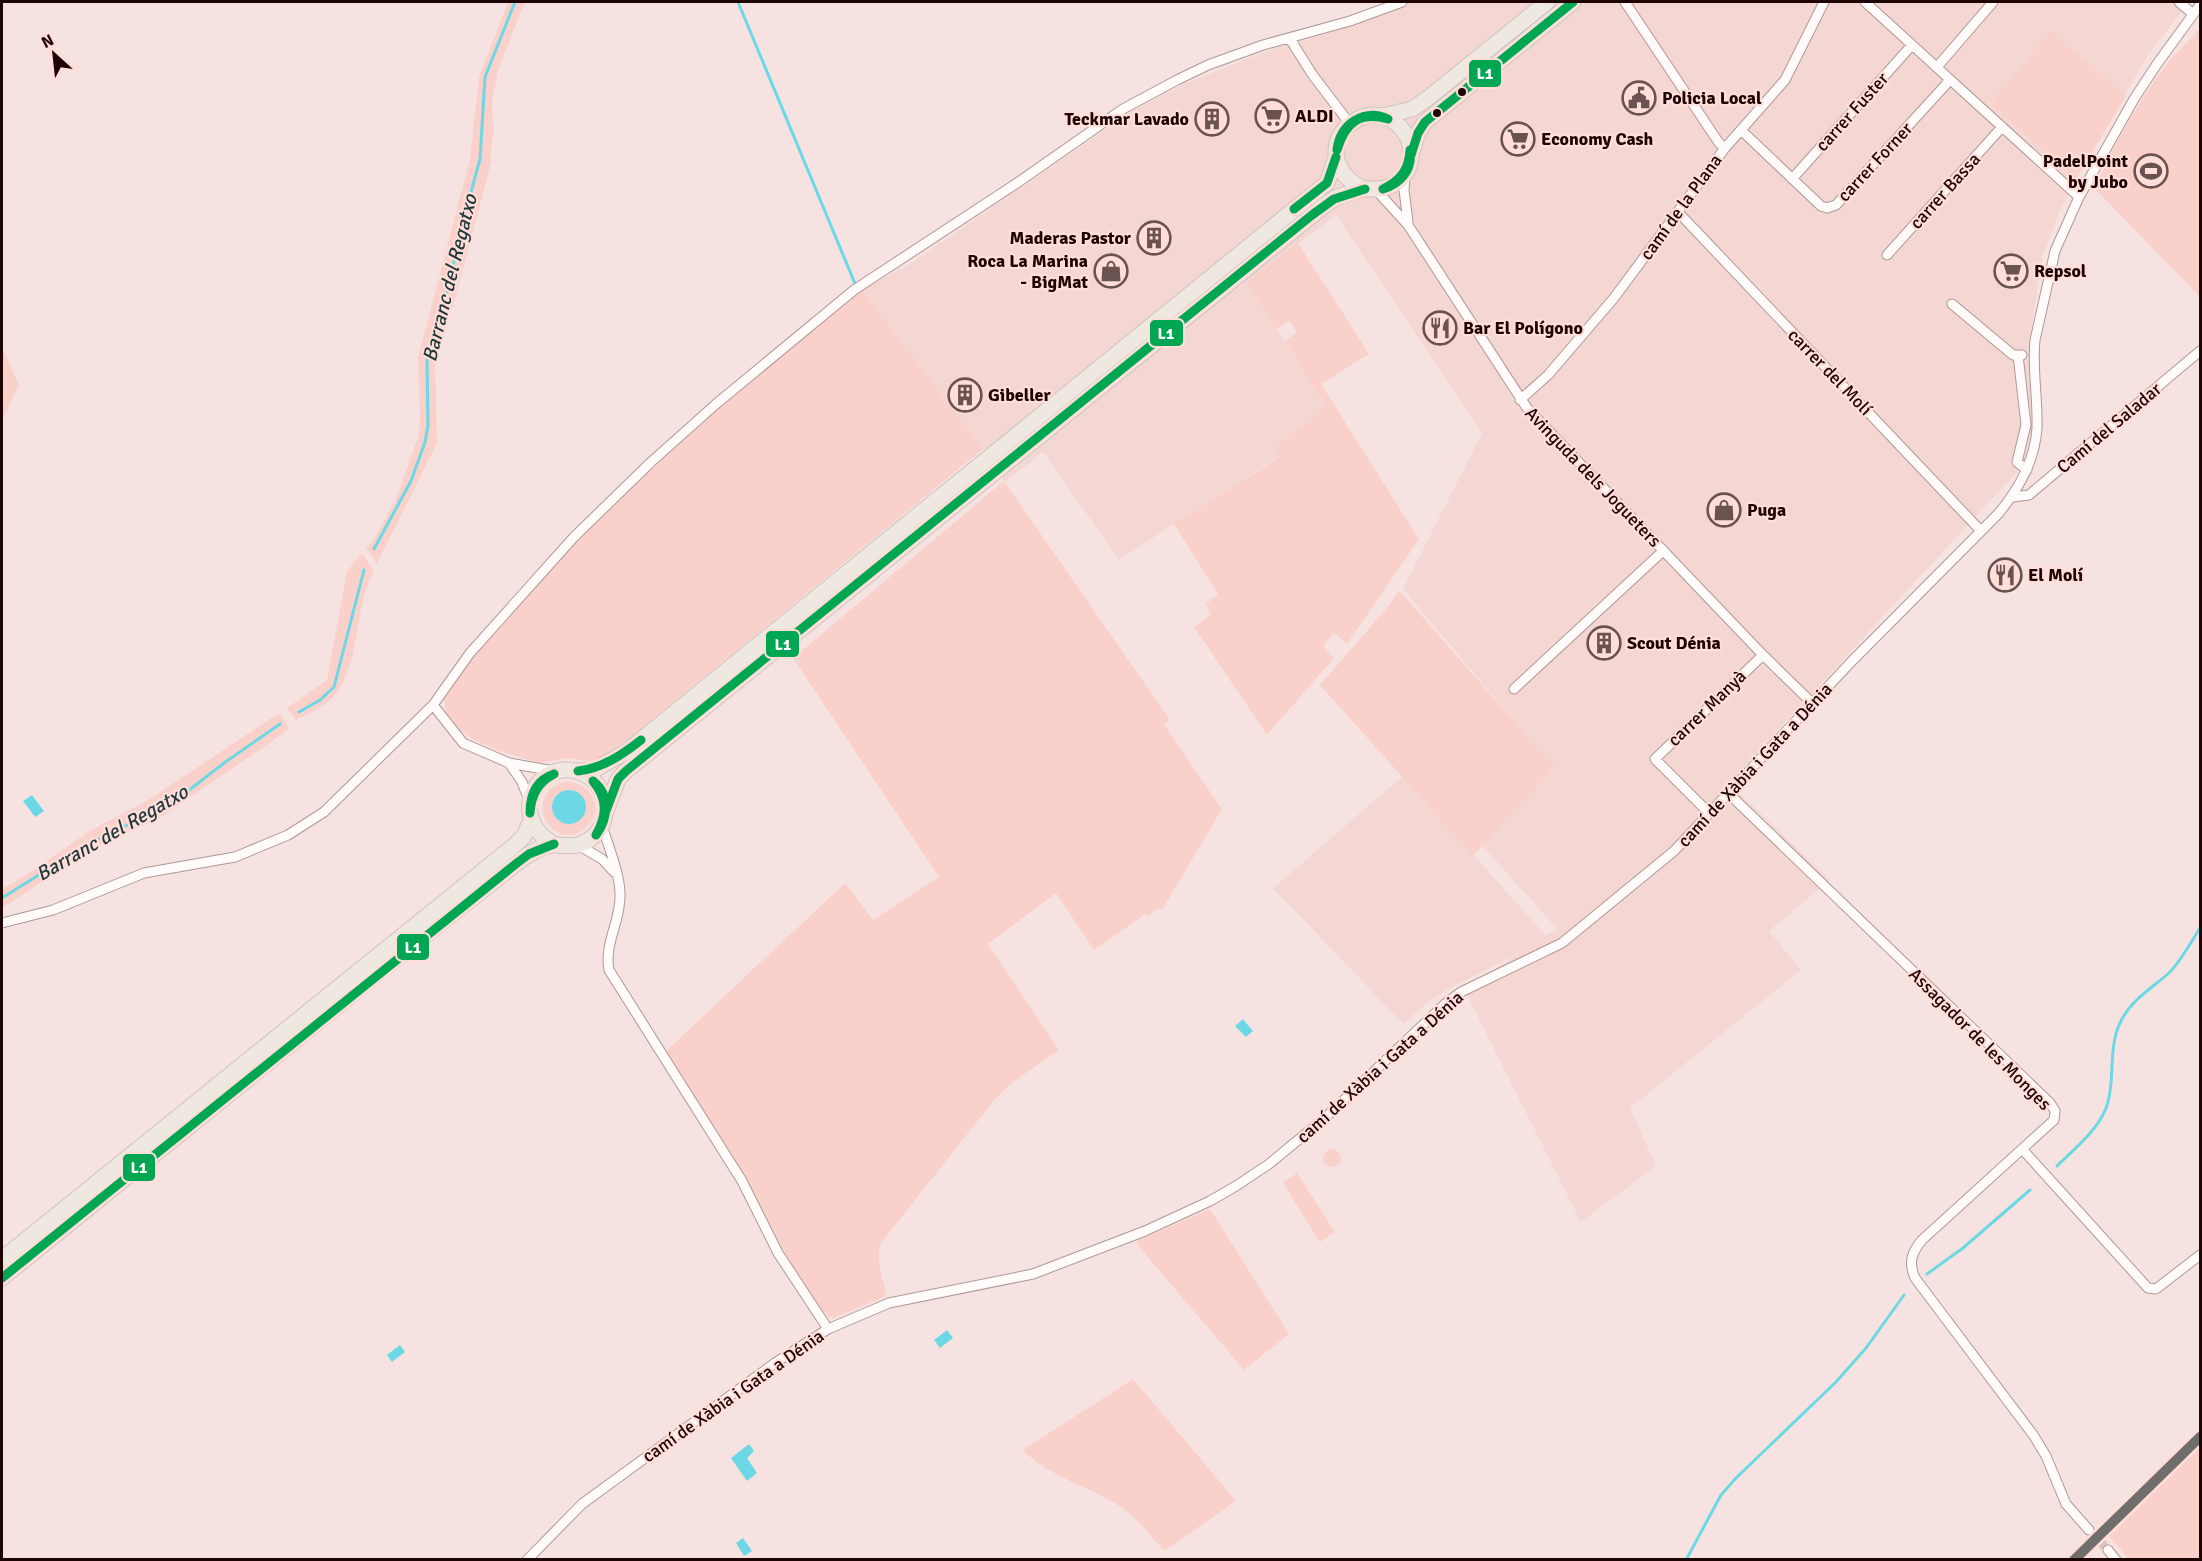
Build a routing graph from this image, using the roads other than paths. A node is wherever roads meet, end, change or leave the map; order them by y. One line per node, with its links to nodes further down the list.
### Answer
1 (1402, 2): 11 (street)
2 (1547, 2): 15 (main road)
3 (1573, 2): 20 (main road)
4 (1625, 2): 19 (street)
5 (1824, 2): 18 (street, camí de la Plana)
6 (1865, 2): 12 (street)
7 (1993, 2): 13 (street)
8 (2179, 2): 10 (street)
9 (2200, 6): 10 (street, camí de Xàbia i Gata a Dénia)
10 (2193, 14): 25 (street, camí de Xàbia i Gata a Dénia)
11 (1290, 39): 16 (street); 41 (street)
12 (1912, 45): 13 (street); 23 (street, carrer Fuster)
13 (1937, 67): 14 (street)
14 (1950, 80): 17 (street); 23 (street, carrer Forner)
15 (1383, 116): 16 (main road); 20 (main road)
16 (1350, 124): 21 (main road)
17 (2002, 127): 25 (street); 28 (street, carrer Bassa)
18 (1741, 130): 19 (street, camí de la Plana); 23 (street, carrer Forner)
19 (1725, 148): 26 (street, camí de la Plana)
20 (1411, 155): 22 (main road)
21 (1336, 157): 24 (main road); 43 (main road)
22 (1405, 173): 24 (main road); 27 (street, Avinguda dels Jogueters)
23 (1792, 179)
24 (1370, 190): 27 (street, Avinguda dels Jogueters); 48 (main road)
25 (2079, 197): 32 (street, camí de Xàbia i Gata a Dénia)
26 (1678, 212): 33 (street, camí de la Plana); 36 (street, carrer del Molí)
27 (1408, 225): 33 (street, Avinguda dels Jogueters)
28 (1887, 255)
29 (1952, 304): 31 (street)
30 (2200, 351): 35 (street, Camí del Saladar)
31 (2018, 355): 32 (street); 34 (street)
32 (2033, 355): 34 (street, camí de Xàbia i Gata a Dénia)
33 (1520, 400): 37 (street, Avinguda dels Jogueters)
34 (2027, 470): 35 (street, camí de Xàbia i Gata a Dénia)
35 (2013, 497): 36 (street, camí de Xàbia i Gata a Dénia)
36 (1981, 531): 40 (street, camí de Xàbia i Gata a Dénia)
37 (1663, 551): 38 (street, Avinguda dels Jogueters); 39 (street)
38 (1763, 655): 40 (street, Avinguda dels Jogueters); 47 (street, carrer Manyà)
39 (1514, 689)
40 (1812, 703): 45 (street, camí de Xàbia i Gata a Dénia)
41 (433, 705): 42 (street); 53 (street)
42 (509, 763): 44 (street); 46 (street)
43 (578, 771): 44 (main road); 48 (main road)
44 (556, 772): 46 (main road)
45 (1728, 793): 47 (street, camí de Xàbia i Gata a Dénia); 54 (street, Assagador de les Monges)
46 (530, 802): 49 (main road)
47 (1709, 813): 58 (street, camí de Xàbia i Gata a Dénia)
48 (604, 818): 51 (main road); 52 (street)
49 (531, 820): 50 (main road); 56 (main road)
50 (554, 844): 51 (main road); 57 (main road)
51 (578, 845): 52 (street)
52 (619, 879): 58 (street)
53 (2, 923)
54 (2023, 1150): 55 (street); 59 (street, Assagador de les Monges)
55 (2200, 1255)
56 (2, 1259)
57 (2, 1278)
58 (828, 1329): 61 (street, camí de Xàbia i Gata a Dénia)
59 (2089, 1530)
60 (2108, 1550): 62 (street)
61 (527, 1560)
62 (2116, 1560)

